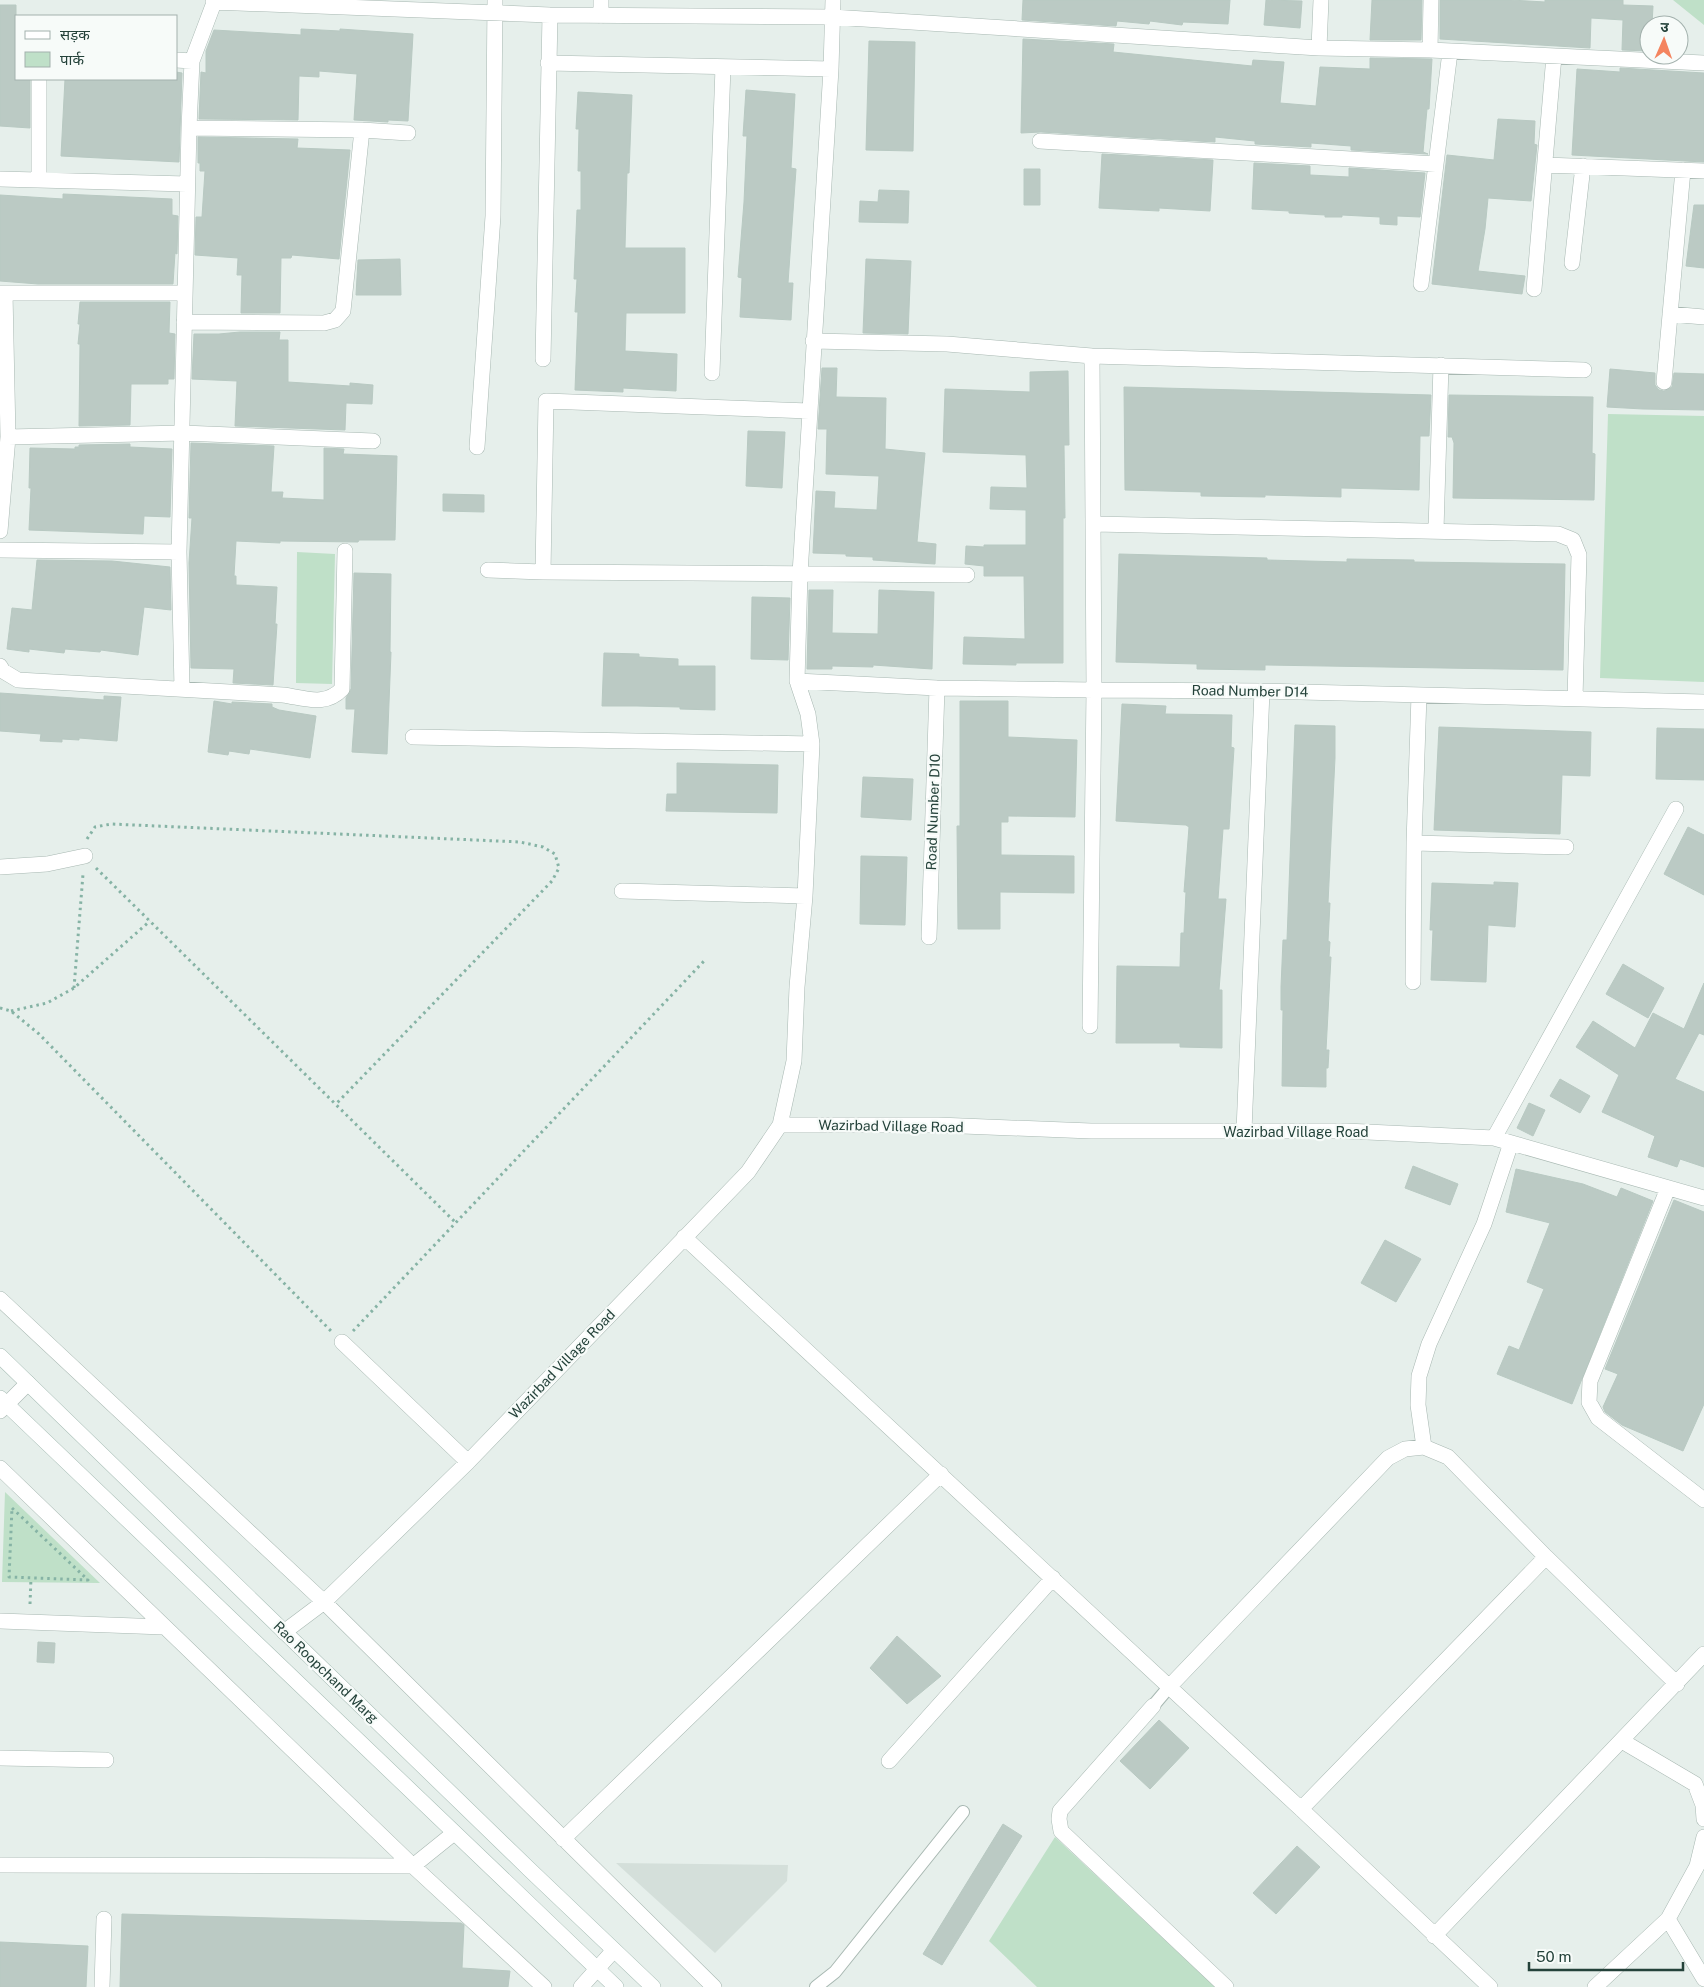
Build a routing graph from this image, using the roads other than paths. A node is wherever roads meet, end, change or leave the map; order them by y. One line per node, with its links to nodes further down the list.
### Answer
1 (601, 0): 8 (street)
2 (833, 0): 9 (street)
3 (1321, 0): 10 (street)
4 (1431, 0): 11 (street)
5 (214, 1): 6 (street); 15 (street)
6 (495, 6): 7 (street); 52 (street)
7 (550, 15): 8 (street); 16 (street)
8 (601, 16): 9 (street)
9 (832, 17): 10 (street); 19 (street)
10 (1319, 48): 11 (street)
11 (1430, 50): 12 (street)
12 (1450, 52): 13 (street); 25 (street)
13 (1554, 56): 17 (street); 26 (street)
14 (178, 60): 15 (street)
15 (192, 61): 21 (street)
16 (548, 63): 18 (street); 43 (street)
17 (1704, 63)
18 (722, 67): 19 (street); 46 (street)
19 (830, 68): 41 (street)
20 (40, 80): 31 (street)
21 (189, 128): 22 (street); 32 (street)
22 (362, 130): 23 (street); 40 (street)
23 (408, 133)
24 (1040, 141): 25 (street)
25 (1436, 164): 34 (street)
26 (1545, 165): 27 (street); 35 (street)
27 (1583, 166): 28 (street); 33 (street)
28 (1683, 170): 29 (street); 38 (street)
29 (1704, 171)
30 (0, 179): 31 (street)
31 (39, 179): 32 (street)
32 (187, 184): 37 (street)
33 (1572, 263)
34 (1421, 284)
35 (1534, 290)
36 (2, 293): 37 (street); 50 (street)
37 (185, 293): 40 (street)
38 (1670, 314): 39 (street); 47 (street)
39 (1704, 317)
40 (184, 322): 49 (street)
41 (813, 341): 42 (street); 48 (street)
42 (1092, 356): 44 (street); 53 (street)
43 (543, 359)
44 (1441, 365): 45 (street); 54 (street)
45 (1584, 370)
46 (712, 374)
47 (1664, 382)
48 (809, 411): 60 (street); 61 (street)
49 (183, 433): 50 (street); 51 (street); 58 (street)
50 (8, 437): 55 (street)
51 (373, 441)
52 (477, 447)
53 (1094, 524): 54 (street); 67 (street)
54 (1436, 530): 70 (street)
55 (0, 531)
56 (0, 550): 58 (street)
57 (346, 551): 66 (street)
58 (179, 552): 66 (street)
59 (488, 570): 60 (street)
60 (543, 572): 61 (street)
61 (800, 574): 62 (street); 64 (street)
62 (967, 575)
63 (0, 666): 66 (street)
64 (797, 681): 65 (street, Road Number D14); 73 (street)
65 (937, 688): 67 (street, Road Number D14); 81 (street, Road Number D10)
66 (182, 689)
67 (1094, 690): 68 (street, Road Number D14); 83 (street)
68 (1262, 690): 69 (street, Road Number D14); 85 (street)
69 (1419, 695): 70 (street, Road Number D14); 75 (street)
70 (1575, 698): 71 (street, Road Number D14)
71 (1704, 702)
72 (413, 737): 73 (street)
73 (812, 744): 80 (street)
74 (1676, 810): 86 (street)
75 (1414, 843): 76 (street); 82 (street)
76 (1566, 847)
77 (84, 856): 78 (street)
78 (0, 867)
79 (622, 891): 80 (street)
80 (805, 896): 84 (street)
81 (929, 937)
82 (1413, 982)
83 (1090, 1026)
84 (780, 1124): 85 (street, Wazirbad Village Road); 90 (street, Wazirbad Village Road)
85 (1244, 1131): 86 (street, Wazirbad Village Road)
86 (1494, 1138): 87 (street, Wazirbad Village Road)
87 (1511, 1142): 88 (street, Wazirbad Village Road); 96 (street)
88 (1668, 1188): 89 (street, Wazirbad Village Road); 100 (street)
89 (1704, 1198)
90 (684, 1237): 97 (street, Wazirbad Village Road); 99 (street)
91 (0, 1299): 103 (street)
92 (342, 1342): 97 (street)
93 (0, 1356): 94 (street, Rao Roopchand Marg)
94 (28, 1383): 95 (street); 106 (street, Rao Roopchand Marg)
95 (2, 1404): 119 (street, Rao Roopchand Marg)
96 (1424, 1446): 101 (street); 109 (street)
97 (468, 1462): 103 (street, Wazirbad Village Road)
98 (0, 1468): 105 (street)
99 (941, 1474): 102 (street); 121 (street)
100 (1704, 1500)
101 (1546, 1557): 108 (street); 116 (street)
102 (1054, 1578): 109 (street); 114 (street)
103 (324, 1602): 106 (street, Wazirbad Village Road); 121 (street)
104 (0, 1621): 105 (street)
105 (164, 1627): 123 (street)
106 (284, 1632): 127 (street, Rao Roopchand Marg)
107 (1703, 1656): 108 (street)
108 (1677, 1684): 111 (street)
109 (1170, 1687): 110 (lane); 116 (street)
110 (1152, 1706): 139 (street)
111 (1622, 1741): 115 (street); 126 (street)
112 (0, 1758): 113 (street)
113 (106, 1760)
114 (889, 1761)
115 (1700, 1785): 118 (street)
116 (1301, 1809): 126 (street)
117 (963, 1812): 129 (lane)
118 (1704, 1819)
119 (454, 1833): 123 (street); 128 (street, Rao Roopchand Marg)
120 (1704, 1837): 124 (street)
121 (562, 1839): 136 (street)
122 (0, 1864): 123 (street)
123 (413, 1866): 132 (street)
124 (1668, 1918): 130 (street); 141 (street)
125 (104, 1919): 131 (street)
126 (1434, 1936): 140 (street)
127 (614, 1950): 128 (street); 135 (street, Rao Roopchand Marg)
128 (598, 1969): 133 (street); 134 (street, Rao Roopchand Marg)
129 (835, 1972): 137 (lane); 138 (lane)
130 (1704, 1979)
131 (102, 1987)
132 (544, 1987)
133 (581, 1987)
134 (616, 1987)
135 (653, 1987)
136 (714, 1987)
137 (816, 1987)
138 (827, 1987)
139 (1226, 1987)
140 (1490, 1987)
141 (1596, 1987)

